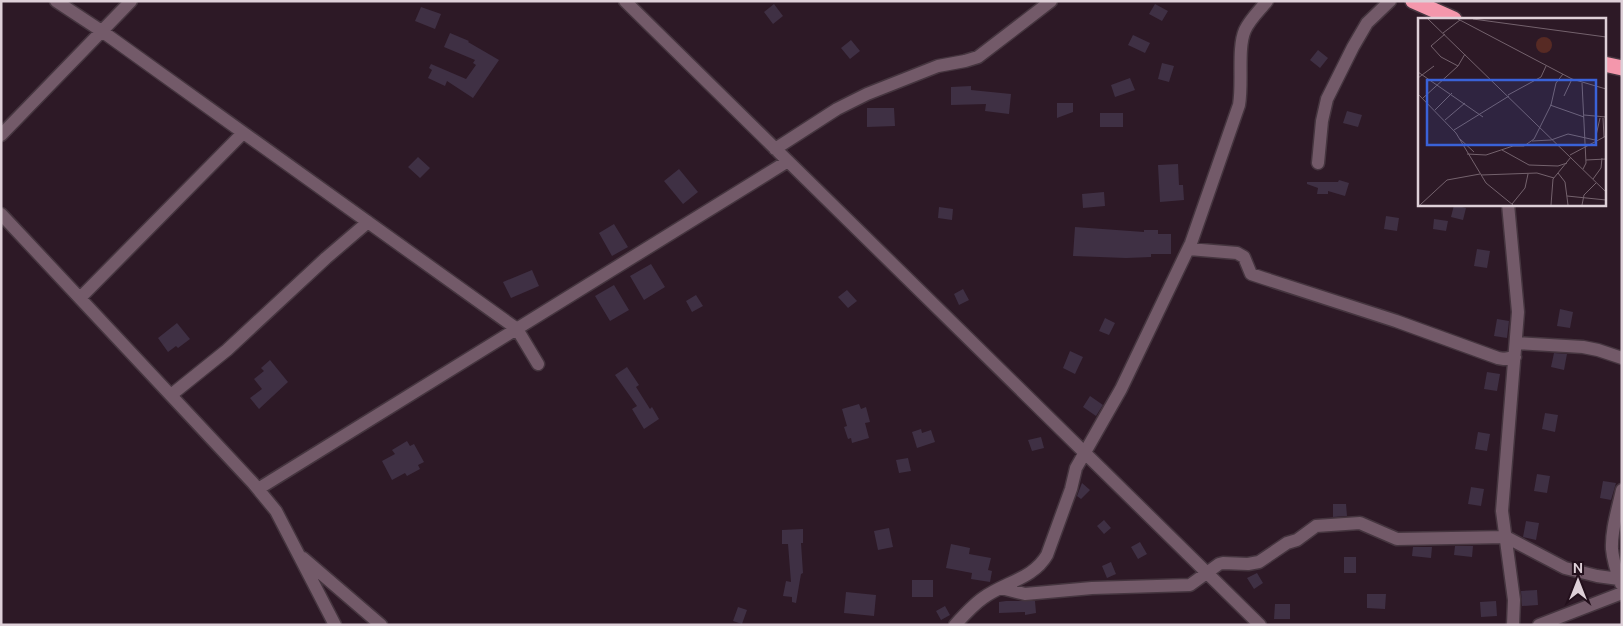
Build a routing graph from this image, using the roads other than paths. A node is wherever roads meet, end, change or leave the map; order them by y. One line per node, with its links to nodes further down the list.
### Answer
1 (56, 1): 9 (street)
2 (131, 1): 9 (street)
3 (625, 1): 14 (street)
4 (1051, 1): 14 (street)
5 (1267, 1): 20 (street)
6 (1390, 1): 16 (street)
7 (1413, 1): 8 (highway)
8 (1452, 18)
9 (103, 32): 12 (street); 13 (street)
10 (1606, 64): 11 (highway)
11 (1622, 68)
12 (243, 133): 19 (street); 21 (street)
13 (1, 135)
14 (775, 149): 15 (street)
15 (788, 161): 22 (street); 28 (street)
16 (1318, 163)
17 (1508, 205): 23 (street)
18 (1, 214): 21 (street)
19 (368, 222): 22 (street); 27 (street)
20 (1188, 249): 24 (street); 28 (street)
21 (80, 298): 27 (street)
22 (517, 329): 26 (street); 29 (street)
23 (1516, 343): 24 (street); 25 (street)
24 (1515, 357): 31 (street)
25 (1622, 358)
26 (538, 364)
27 (171, 395): 29 (street)
28 (1084, 452): 33 (street); 35 (street)
29 (258, 489): 32 (street)
30 (1622, 490): 34 (street)
31 (1506, 537): 33 (street); 34 (street); 41 (street)
32 (298, 554): 37 (street); 38 (street)
33 (1207, 572): 35 (street); 40 (street)
34 (1620, 583)
35 (1001, 588): 39 (street)
36 (1622, 593): 42 (street)
37 (335, 625)
38 (381, 625)
39 (955, 625)
40 (1260, 625)
41 (1513, 625)
42 (1539, 625)

